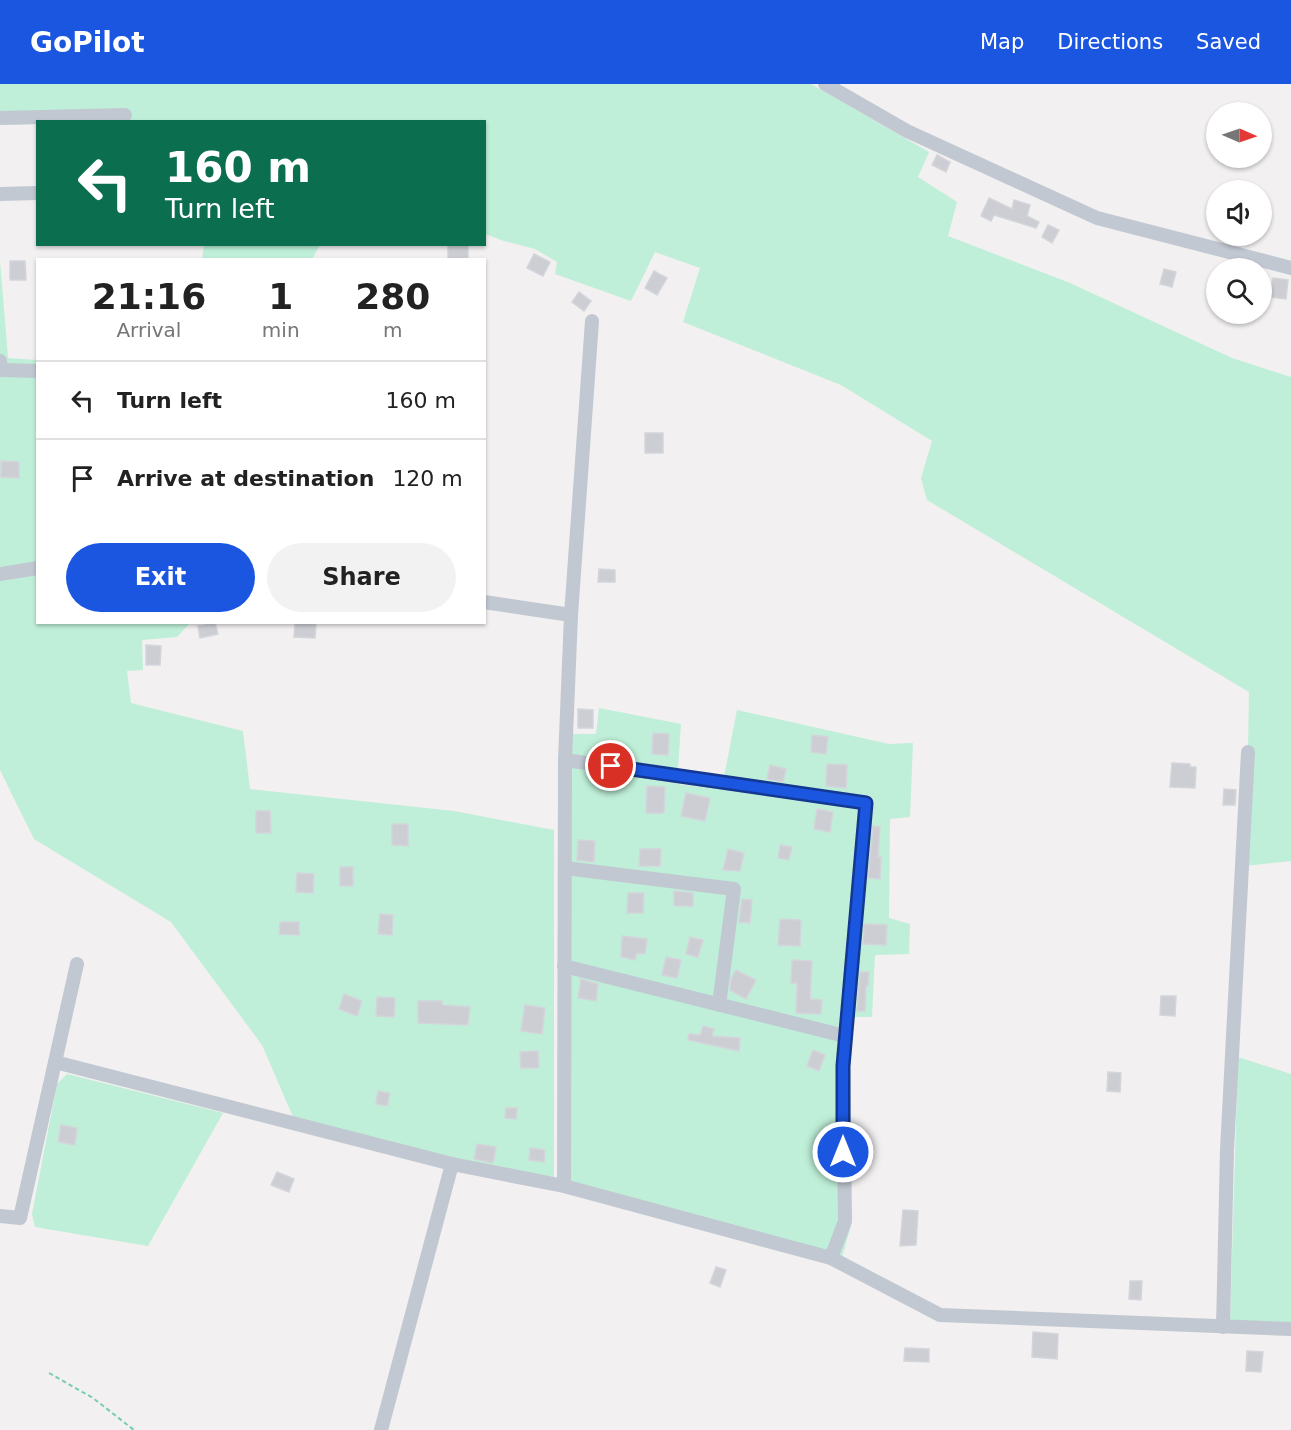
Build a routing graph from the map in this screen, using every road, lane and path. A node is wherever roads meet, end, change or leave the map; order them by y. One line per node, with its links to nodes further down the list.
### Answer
1 (825, 84): 6 (street)
2 (125, 115): 3 (street)
3 (0, 118)
4 (36, 193): 5 (street)
5 (0, 194)
6 (1291, 268)
7 (592, 321): 13 (street)
8 (0, 361): 9 (street)
9 (36, 371)
10 (36, 568): 11 (street)
11 (0, 574)
12 (486, 602): 13 (street)
13 (571, 615): 15 (street)
14 (1248, 752): 26 (street)
15 (565, 760): 16 (street); 20 (street)
16 (565, 868): 18 (street); 19 (street)
17 (77, 964): 21 (street)
18 (564, 966): 19 (street); 23 (street)
19 (719, 1005): 20 (street)
20 (845, 1036): 25 (street)
21 (55, 1062): 22 (street); 24 (street)
22 (452, 1164): 23 (street); 30 (street)
23 (564, 1186): 25 (street)
24 (0, 1215)
25 (831, 1258): 26 (street)
26 (1223, 1327): 27 (street)
27 (1291, 1329)
28 (49, 1373): 29 (path)
29 (134, 1430)
30 (381, 1430)

